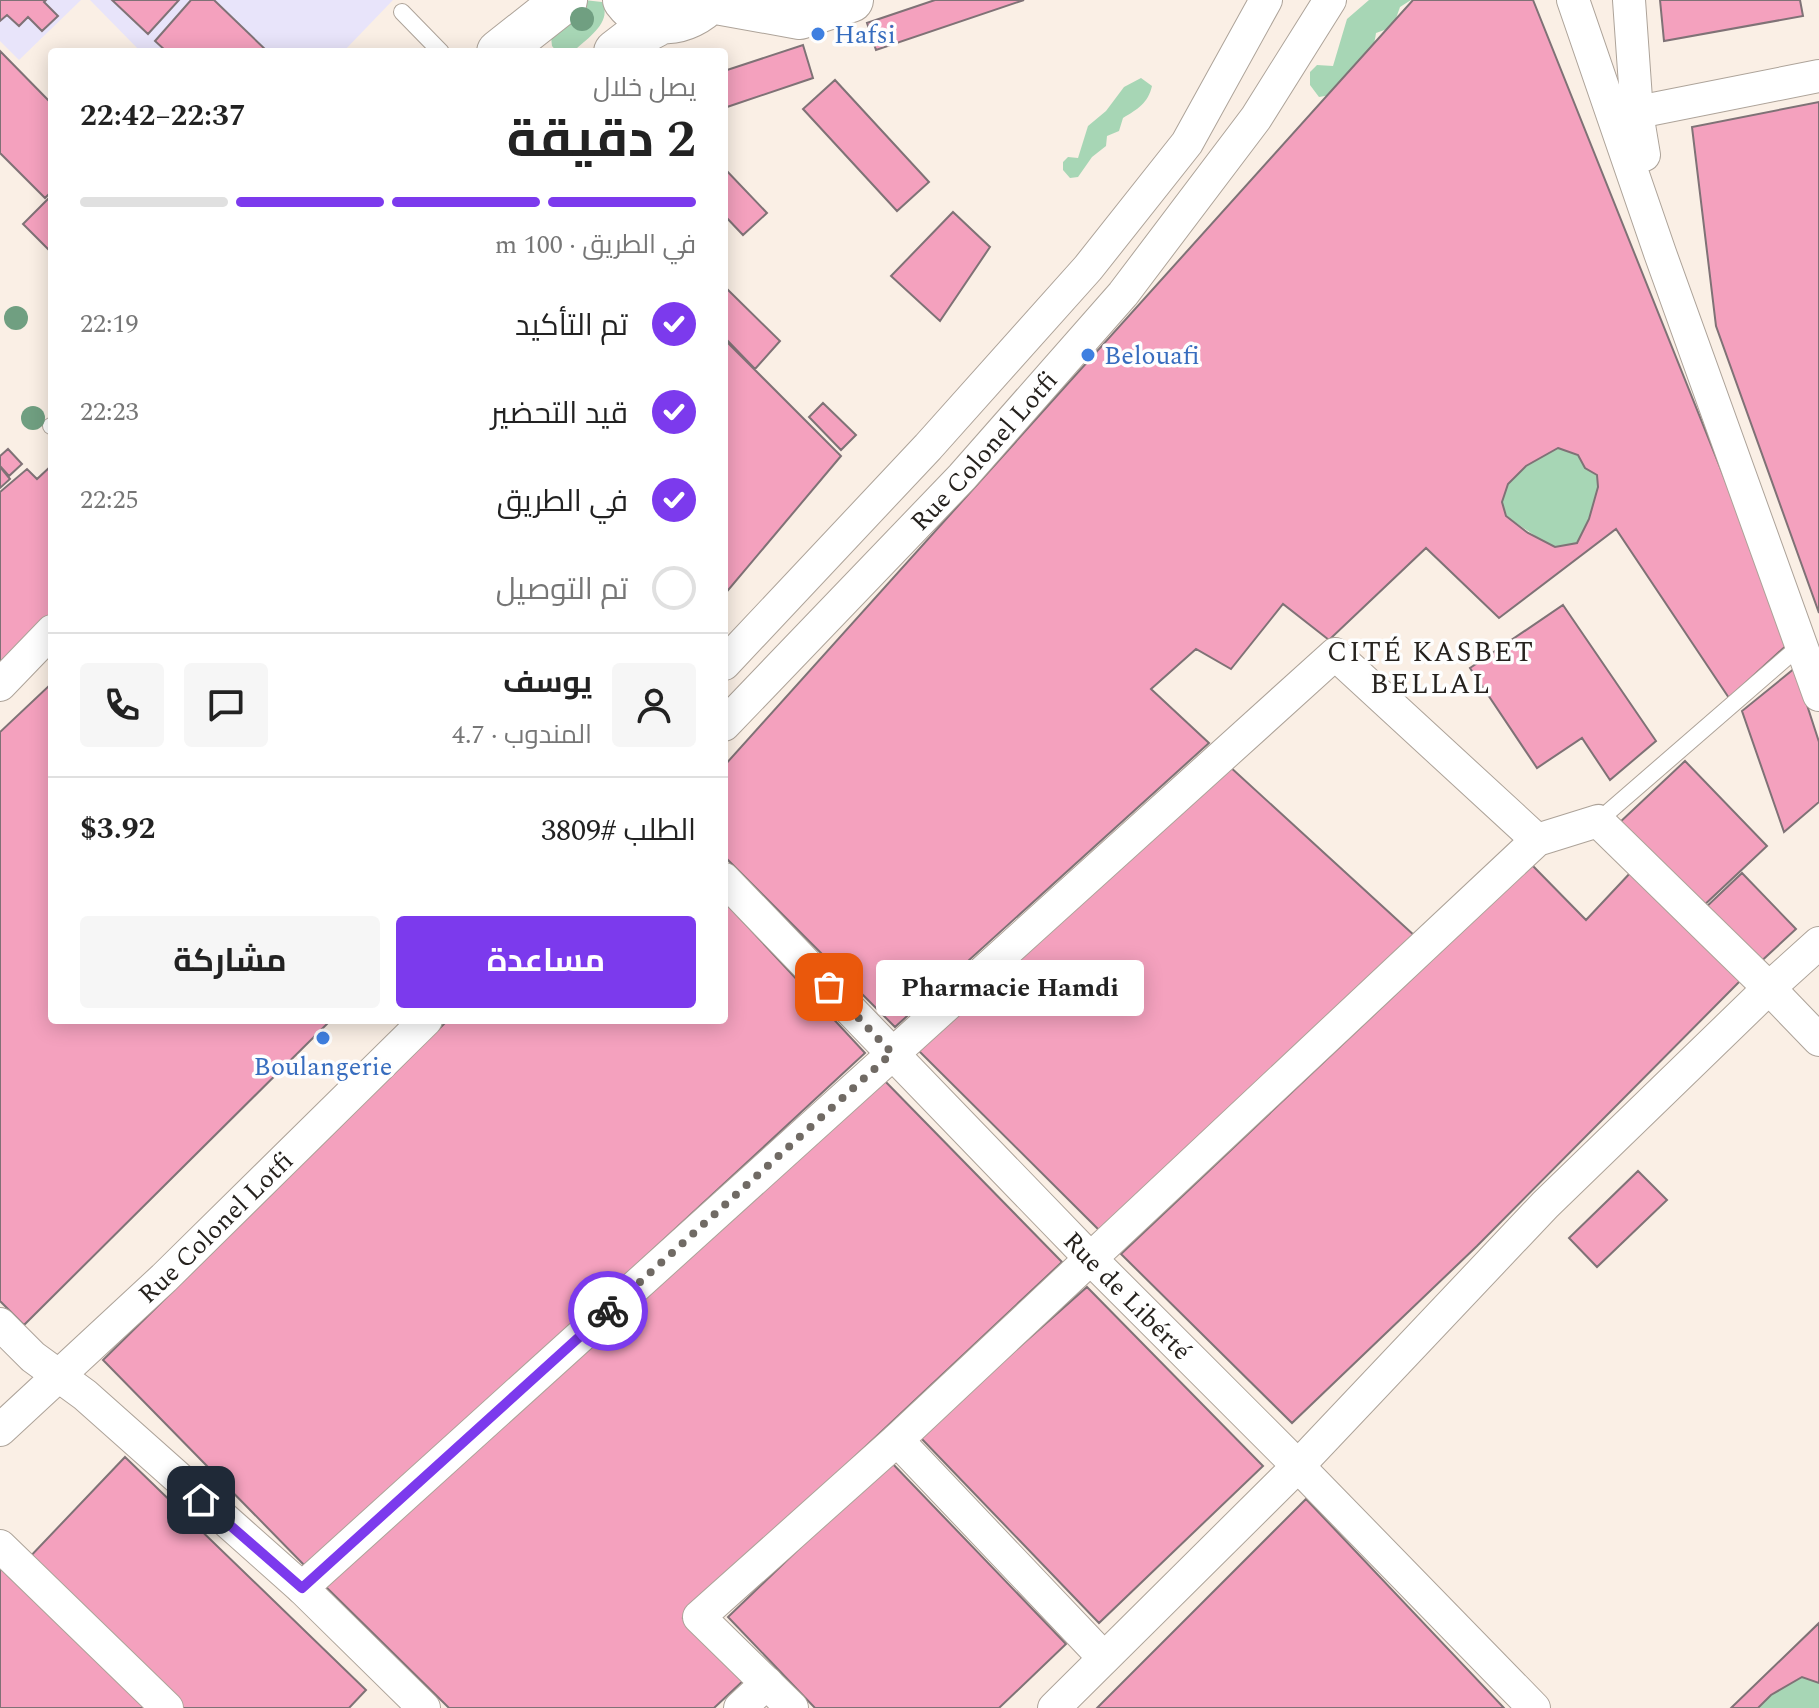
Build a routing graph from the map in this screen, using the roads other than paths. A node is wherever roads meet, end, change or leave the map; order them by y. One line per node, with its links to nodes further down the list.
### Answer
1 (565, 0): 12 (street)
2 (625, 0): 10 (street)
3 (711, 0): 4 (street); 10 (street)
4 (851, 0)
5 (1266, 0): 16 (street, Rue Colonel Lotfi)
6 (1330, 0): 17 (street, Rue Colonel Lotfi)
7 (1573, 0): 15 (street)
8 (1629, 0): 15 (street)
9 (402, 12): 11 (lane)
10 (661, 22): 13 (street)
11 (437, 48)
12 (504, 48)
13 (621, 48)
14 (1819, 76): 15 (street)
15 (1626, 115): 19 (street)
16 (928, 447): 17 (street); 20 (street, Rue Colonel Lotfi)
17 (962, 477): 23 (street, Rue Colonel Lotfi)
18 (48, 635): 21 (street)
19 (1801, 645): 22 (street); 24 (lane)
20 (728, 660)
21 (0, 685)
22 (1819, 695)
23 (728, 721)
24 (1598, 821): 25 (street); 28 (street)
25 (1537, 840): 31 (street); 32 (street)
26 (728, 883): 31 (street, Rue de Libérté)
27 (1819, 943): 28 (street)
28 (1769, 988): 30 (street); 37 (street)
29 (422, 1024): 34 (street, Rue Colonel Lotfi)
30 (1819, 1040)
31 (892, 1053): 32 (street, Rue de Libérté); 39 (street)
32 (1090, 1258): 36 (street); 37 (street, Rue de Libérté)
33 (0, 1324): 34 (street)
34 (59, 1376): 35 (street, Rue Colonel Lotfi); 39 (street)
35 (0, 1430)
36 (897, 1440): 40 (street); 41 (street)
37 (1298, 1466): 40 (street); 47 (street, Rue de Libérté)
38 (0, 1546): 42 (street)
39 (302, 1588): 43 (street)
40 (1104, 1658): 46 (street)
41 (767, 1683): 44 (street); 45 (street)
42 (167, 1708)
43 (424, 1708)
44 (740, 1708)
45 (792, 1708)
46 (1054, 1708)
47 (1534, 1708)

